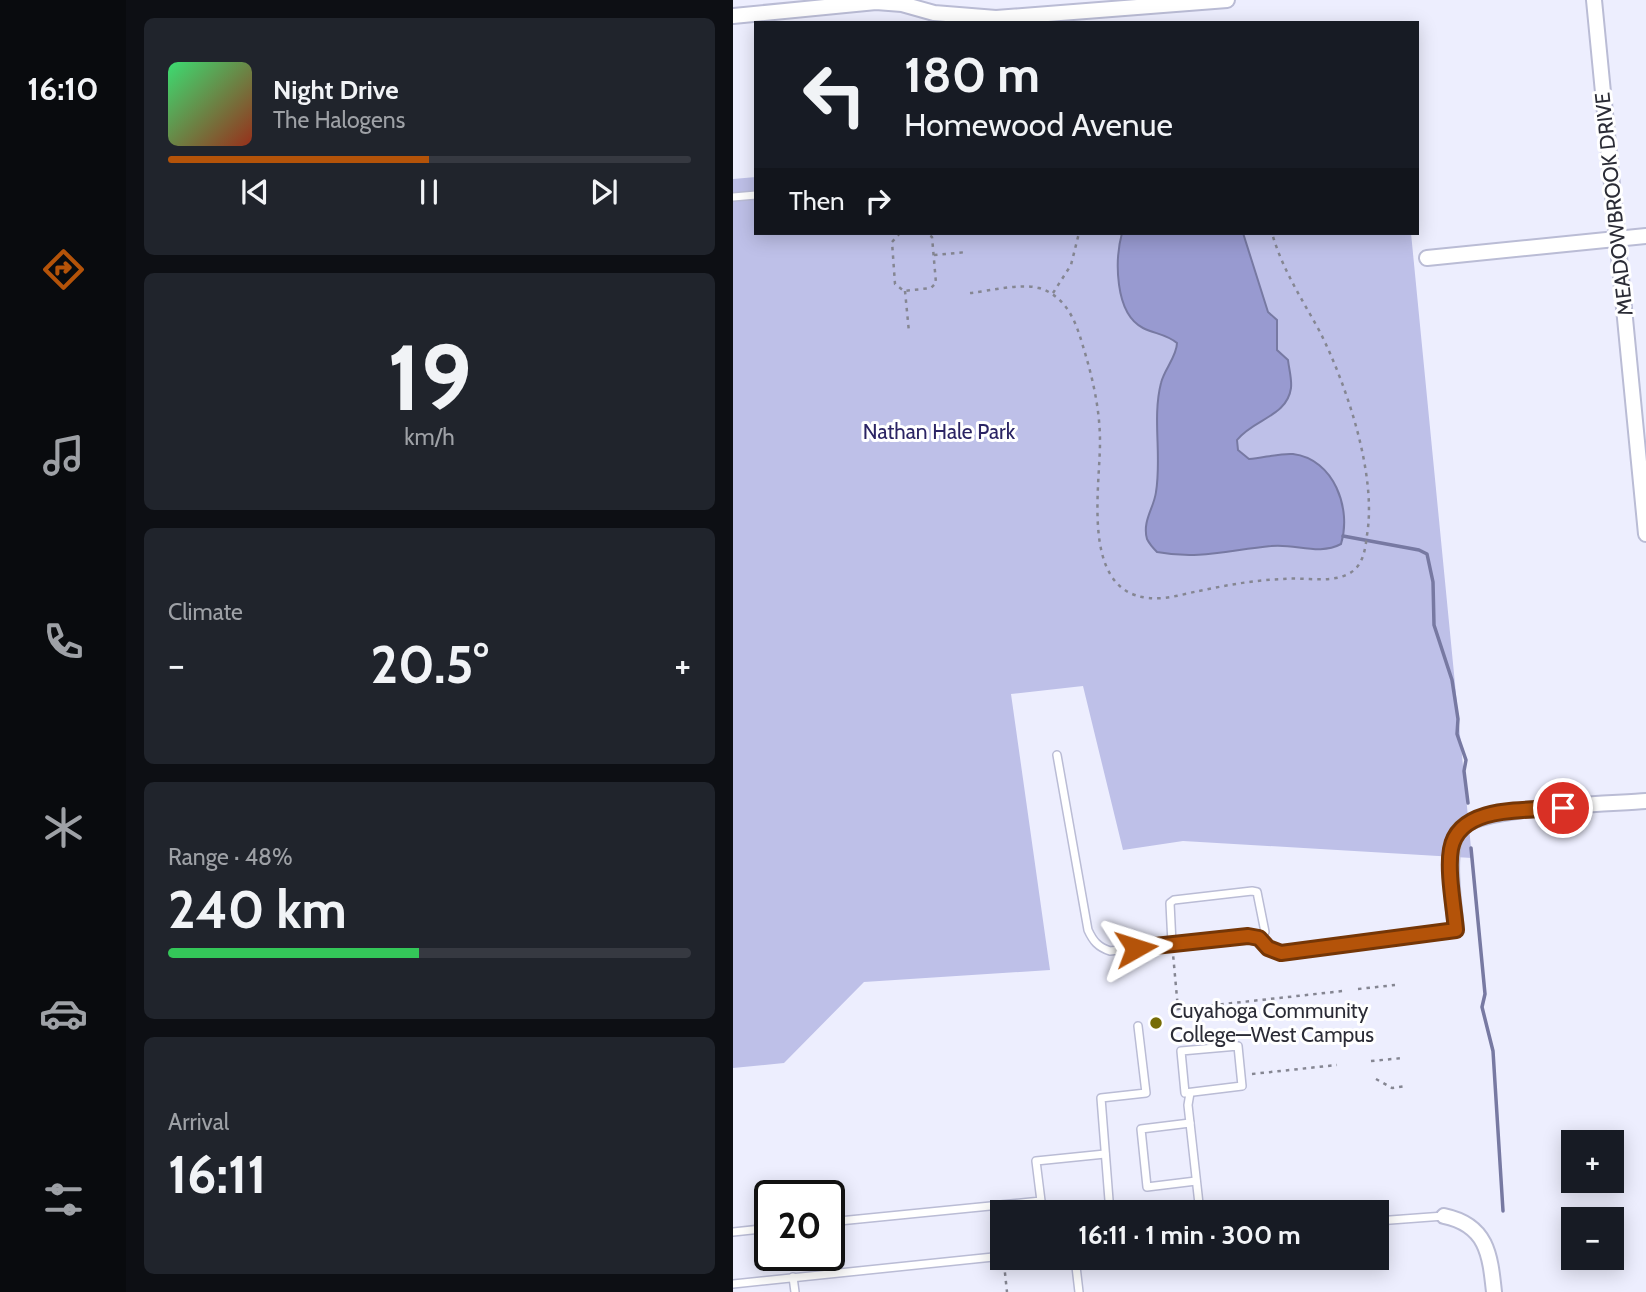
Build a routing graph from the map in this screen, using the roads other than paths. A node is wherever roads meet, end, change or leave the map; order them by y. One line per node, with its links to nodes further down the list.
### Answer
1 (1227, 0): 3 (street)
2 (1594, 0): 8 (street, MEADOWBROOK DRIVE)
3 (1070, 12): 4 (street)
4 (733, 16)
5 (754, 195): 6 (lane)
6 (733, 197)
7 (1646, 236): 8 (street)
8 (1618, 238): 9 (street); 10 (street, MEADOWBROOK DRIVE)
9 (1427, 258)
10 (1646, 534)
11 (1057, 755): 15 (lane)
12 (1646, 801): 13 (street)
13 (1456, 930): 14 (lane)
14 (1259, 938): 15 (lane); 15 (lane)
15 (1172, 944)
16 (1138, 1026): 19 (lane)
17 (1190, 1093): 17 (lane); 18 (lane)
18 (1190, 1123): 20 (lane); 20 (lane)
19 (1105, 1154): 21 (lane); 24 (lane)
20 (1196, 1181): 22 (lane)
21 (1109, 1200)
22 (1198, 1200)
23 (1444, 1216): 25 (lane); 34 (street)
24 (845, 1220)
25 (1389, 1220)
26 (754, 1230): 27 (lane)
27 (733, 1232)
28 (990, 1261): 30 (lane)
29 (1076, 1270): 33 (lane)
30 (793, 1278): 31 (lane); 32 (lane)
31 (733, 1284)
32 (795, 1292)
33 (1079, 1292)
34 (1494, 1292)

